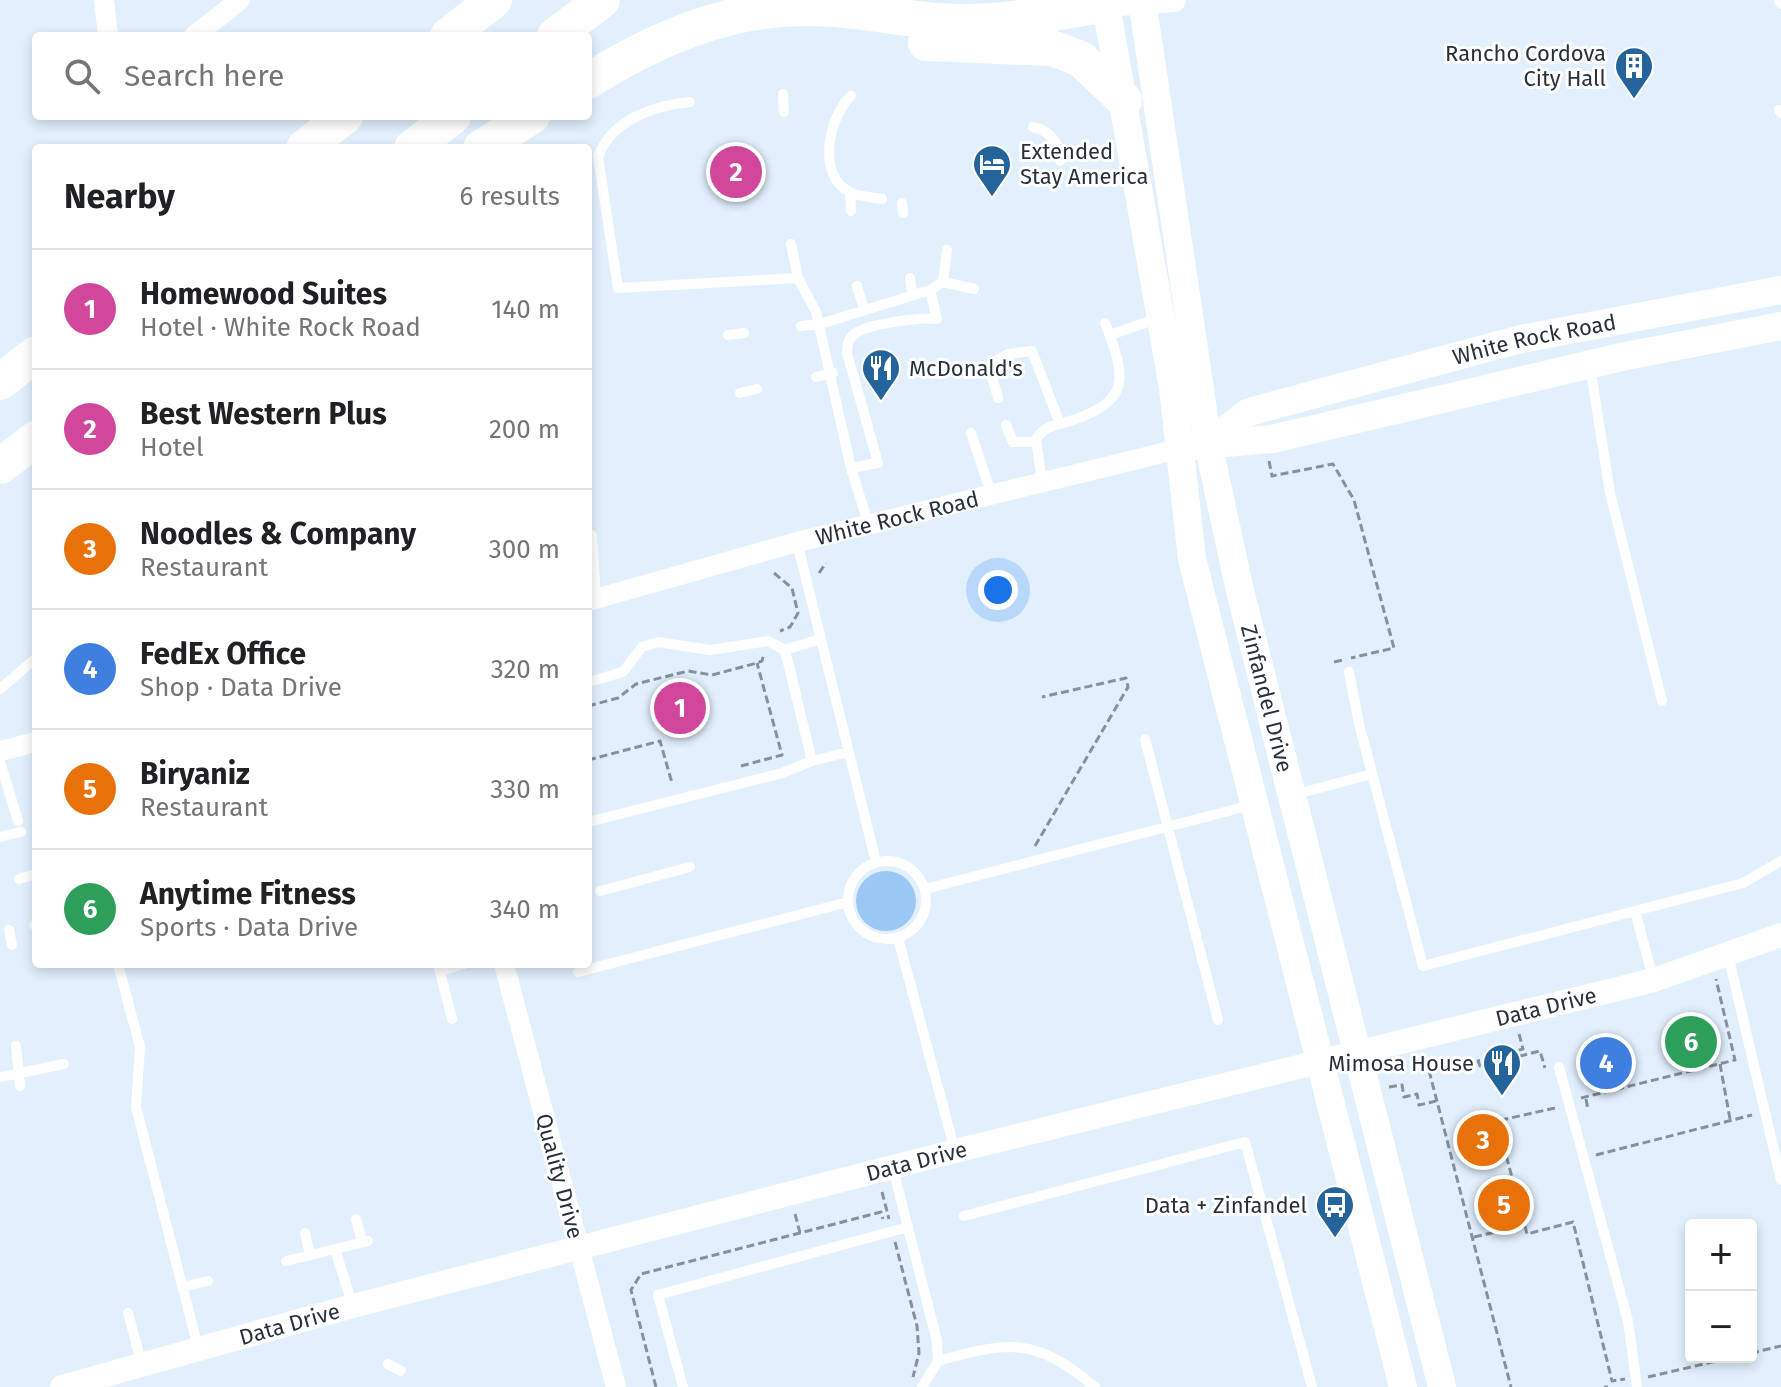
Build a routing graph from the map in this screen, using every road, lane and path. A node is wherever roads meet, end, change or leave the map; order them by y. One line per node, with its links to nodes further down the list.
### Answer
1 (104, 0): 10 (street)
2 (240, 0): 11 (street)
3 (471, 0): 12 (highway)
4 (494, 0): 13 (highway)
5 (602, 0): 14 (highway)
6 (1174, 0): 7 (street)
7 (1143, 1): 8 (street); 66 (main road, Zinfandel Drive)
8 (1107, 2): 9 (highway); 18 (main road, Zinfandel Drive)
9 (811, 8): 15 (highway); 18 (highway)
10 (108, 32)
11 (199, 32)
12 (441, 32)
13 (453, 32)
14 (560, 32)
15 (592, 79)
16 (783, 94): 20 (lane)
17 (851, 96): 31 (lane)
18 (1124, 100): 45 (main road, Zinfandel Drive)
19 (690, 102): 28 (lane)
20 (784, 112)
21 (340, 120): 25 (highway)
22 (448, 120): 26 (highway)
23 (526, 120): 27 (highway)
24 (1033, 127): 30 (lane)
25 (309, 144)
26 (417, 144)
27 (487, 144)
28 (602, 146): 29 (lane); 36 (lane)
29 (592, 152)
30 (1060, 161)
31 (850, 192): 32 (lane); 33 (lane)
32 (882, 199)
33 (851, 211)
34 (791, 244): 36 (lane)
35 (947, 250): 38 (lane)
36 (798, 278): 47 (lane)
37 (910, 278): 43 (lane)
38 (943, 282): 40 (lane); 41 (lane)
39 (857, 286): 44 (lane)
40 (974, 289)
41 (930, 290): 43 (lane); 70 (lane)
42 (1781, 290): 66 (main road, White Rock Road)
43 (912, 293): 44 (lane)
44 (864, 309): 47 (lane)
45 (1161, 318): 52 (lane); 67 (main road, Zinfandel Drive)
46 (1105, 323): 52 (lane)
47 (820, 324): 48 (lane); 55 (lane)
48 (801, 326)
49 (1781, 326): 54 (main road, White Rock Road)
50 (744, 333): 51 (lane)
51 (728, 335)
52 (1110, 335): 61 (lane)
53 (32, 357): 57 (highway)
54 (1590, 364): 66 (main road, White Rock Road); 86 (lane)
55 (833, 373): 56 (lane); 70 (lane)
56 (816, 377)
57 (0, 382)
58 (757, 389): 59 (lane)
59 (740, 393)
60 (998, 398): 61 (lane)
61 (1060, 424): 65 (lane)
62 (1006, 425): 65 (lane)
63 (971, 433): 72 (lane)
64 (32, 442): 69 (highway)
65 (1036, 442): 71 (lane)
66 (1208, 443): 67 (main road, White Rock Road); 97 (main road, Zinfandel Drive)
67 (1179, 449): 71 (street, White Rock Road); 76 (main road, Zinfandel Drive)
68 (1269, 461): 80 (path)
69 (0, 466)
70 (851, 468): 73 (lane)
71 (1042, 483): 72 (street, White Rock Road)
72 (992, 496): 73 (street, White Rock Road)
73 (869, 526): 74 (street, White Rock Road)
74 (797, 542): 75 (street, White Rock Road); 77 (lane)
75 (592, 600)
76 (1206, 616): 97 (main road); 98 (main road, Zinfandel Drive)
77 (820, 639): 78 (lane); 90 (lane)
78 (785, 650): 83 (lane); 92 (lane)
79 (32, 661): 84 (lane)
80 (1334, 662)
81 (757, 663): 94 (path)
82 (1349, 672): 95 (lane)
83 (592, 681)
84 (0, 689)
85 (1042, 697): 102 (path)
86 (1662, 701)
87 (1145, 739): 100 (lane)
88 (32, 743): 89 (street)
89 (0, 751)
90 (848, 752): 92 (lane); 104 (lane)
91 (592, 759): 96 (path)
92 (812, 761): 99 (lane)
93 (0, 762): 101 (lane)
94 (741, 766)
95 (1372, 774): 97 (lane); 112 (lane)
96 (672, 783)
97 (1291, 795): 107 (main road, Zinfandel Drive)
98 (1254, 804): 100 (lane); 107 (main road); 129 (main road, Zinfandel Drive)
99 (592, 821)
100 (1168, 827): 109 (lane); 124 (lane)
101 (0, 837)
102 (1022, 850)
103 (1781, 861): 112 (lane)
104 (876, 862): 109 (lane); 111 (lane)
105 (690, 867): 110 (lane)
106 (32, 875): 108 (lane)
107 (1313, 875): 127 (main road, Zinfandel Drive)
108 (19, 879)
109 (925, 889): 115 (lane)
110 (600, 891)
111 (848, 902): 115 (lane); 121 (lane)
112 (1635, 911): 122 (lane)
113 (9, 930): 116 (lane)
114 (1778, 931): 117 (street, Data Drive)
115 (898, 938): 145 (lane)
116 (12, 945)
117 (1722, 964): 122 (street, Data Drive); 131 (path); 141 (lane)
118 (119, 968): 164 (lane)
119 (439, 968): 123 (lane)
120 (505, 968): 160 (street, Quality Drive)
121 (578, 972)
122 (1654, 980): 127 (street, Data Drive)
123 (452, 1019)
124 (1218, 1020)
125 (1518, 1030): 135 (path)
126 (16, 1046): 133 (lane)
127 (1360, 1052): 129 (street, Data Drive); 184 (main road, Zinfandel Drive)
128 (1426, 1059): 140 (path)
129 (1317, 1063): 145 (street, Data Drive); 183 (main road, Zinfandel Drive)
130 (64, 1064): 133 (lane)
131 (1720, 1064): 139 (path); 144 (path)
132 (1559, 1067): 142 (lane)
133 (16, 1073): 134 (lane); 136 (lane)
134 (0, 1077)
135 (1548, 1079)
136 (20, 1086)
137 (1385, 1088): 140 (path)
138 (1579, 1092): 139 (path)
139 (1586, 1099): 143 (path)
140 (1436, 1101): 158 (path)
141 (1765, 1112): 144 (path); 148 (lane)
142 (1573, 1114): 153 (path); 176 (lane)
143 (1587, 1118)
144 (1730, 1119): 146 (path)
145 (955, 1151): 147 (street, Data Drive)
146 (1594, 1156)
147 (893, 1167): 154 (lane); 160 (street, Data Drive)
148 (1781, 1180)
149 (882, 1192): 155 (path)
150 (795, 1214): 157 (path)
151 (964, 1216): 182 (lane)
152 (356, 1219): 159 (lane)
153 (1525, 1225): 158 (path); 175 (path)
154 (908, 1227): 155 (lane); 170 (lane)
155 (892, 1231): 177 (path); 180 (lane)
156 (305, 1233): 161 (lane)
157 (800, 1233)
158 (1472, 1238): 185 (path)
159 (335, 1249): 161 (lane); 165 (lane)
160 (579, 1250): 165 (street, Data Drive); 179 (street, Quality Drive)
161 (310, 1255): 162 (lane)
162 (286, 1261)
163 (208, 1281): 164 (lane)
164 (182, 1287): 168 (lane)
165 (353, 1306): 168 (street, Data Drive)
166 (128, 1313): 173 (lane)
167 (1781, 1346): 169 (path)
168 (198, 1349): 173 (street, Data Drive)
169 (1757, 1352)
170 (938, 1361): 177 (lane); 181 (lane)
171 (1708, 1363): 187 (path)
172 (388, 1364): 174 (lane)
173 (142, 1365): 178 (street, Data Drive)
174 (401, 1371)
175 (1612, 1381): 176 (path); 186 (path)
176 (1636, 1383)
177 (922, 1386)
178 (62, 1387)
179 (616, 1387)
180 (683, 1387)
181 (1095, 1387)
182 (1312, 1387)
183 (1403, 1387)
184 (1442, 1387)
185 (1511, 1387)
186 (1607, 1387)
187 (1647, 1387)

